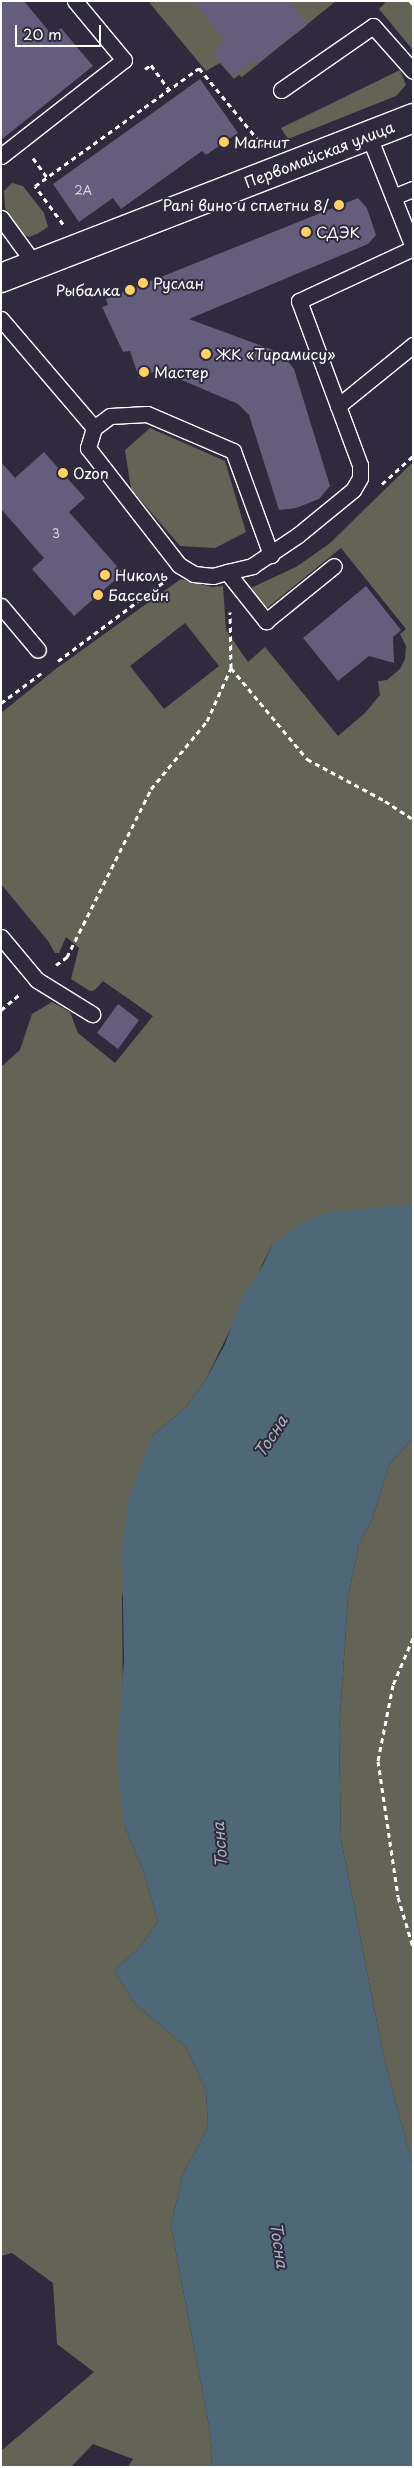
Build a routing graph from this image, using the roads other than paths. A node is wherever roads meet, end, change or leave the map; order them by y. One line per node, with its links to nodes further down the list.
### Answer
1 (75, 1): 6 (lane)
2 (413, 72): 3 (lane)
3 (281, 90)
4 (413, 118): 5 (street, Первомайская улица)
5 (368, 134): 8 (lane); 11 (street, Первомайская улица)
6 (1, 156)
7 (413, 189): 8 (lane)
8 (393, 197): 10 (lane)
9 (1, 218): 11 (lane)
10 (413, 247): 15 (lane)
11 (36, 266): 12 (street, Первомайская улица)
12 (1, 278)
13 (1, 318): 16 (lane)
14 (413, 345): 15 (lane)
15 (338, 406): 17 (lane)
16 (94, 428): 17 (lane); 19 (lane)
17 (271, 555): 19 (lane)
18 (334, 566): 19 (lane)
19 (227, 572)
20 (1, 606): 21 (lane)
21 (38, 650)
22 (1, 937): 23 (lane)
23 (92, 1014)

